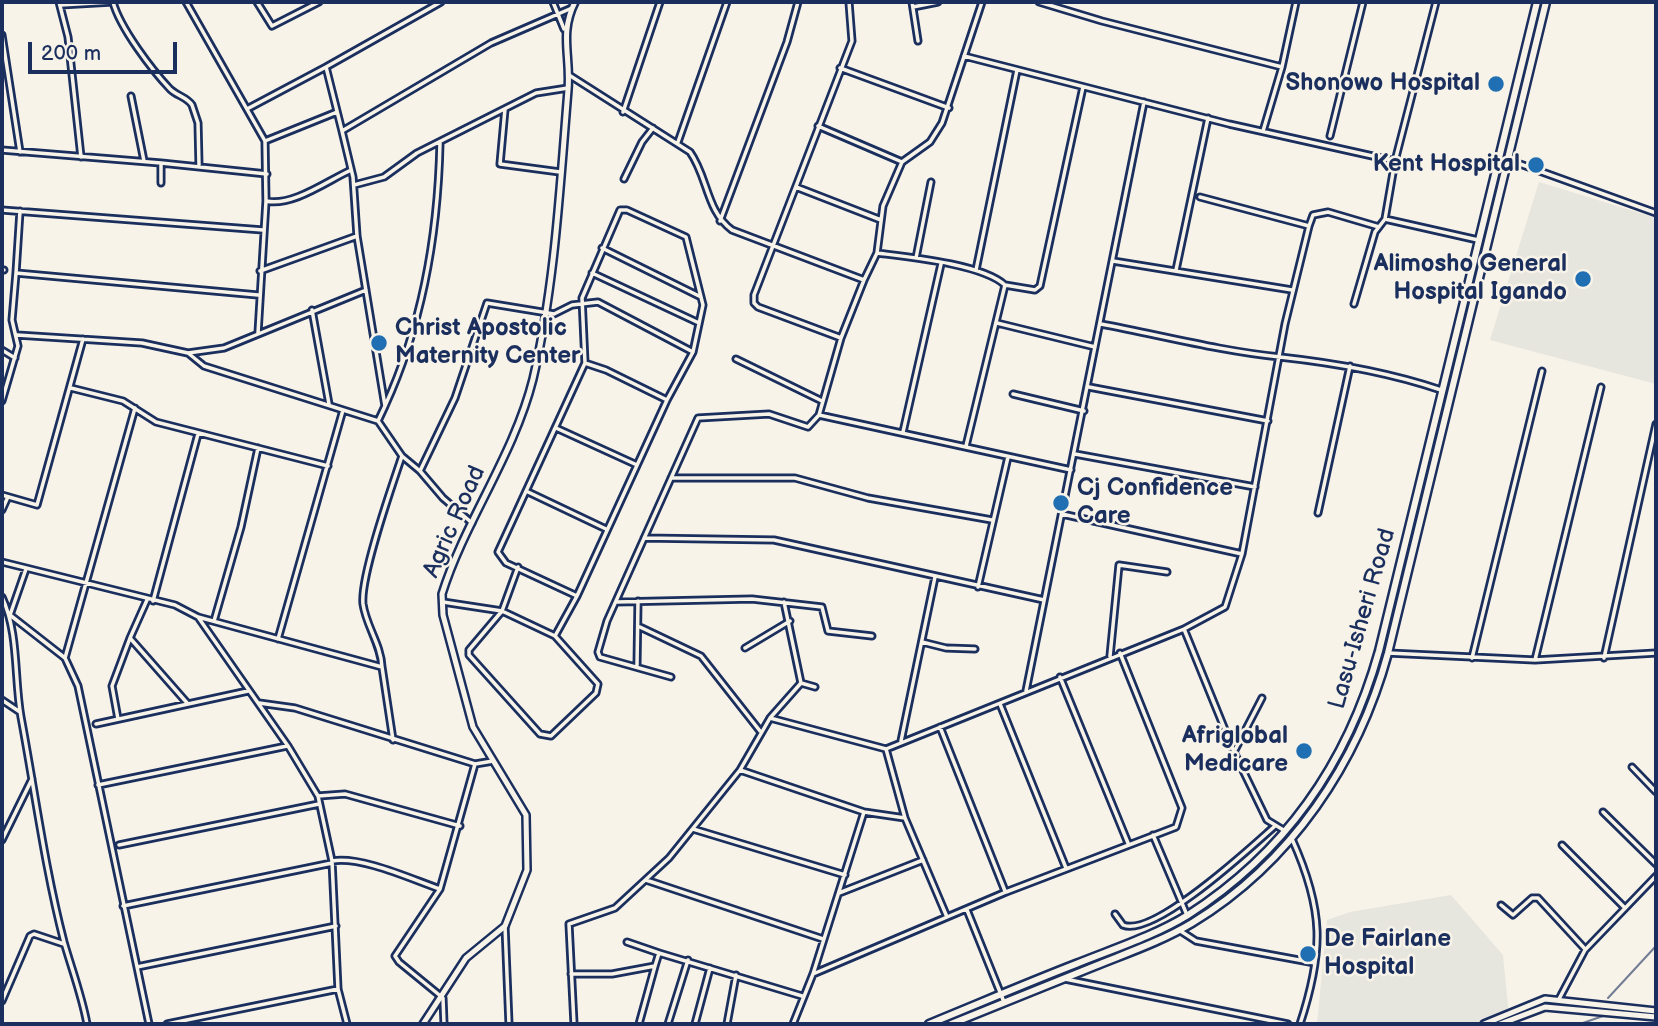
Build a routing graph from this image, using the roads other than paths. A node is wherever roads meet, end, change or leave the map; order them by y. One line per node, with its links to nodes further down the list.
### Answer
1 (113, 2): 19 (street); 58 (street)
2 (187, 2): 37 (street)
3 (257, 2): 4 (street)
4 (318, 2)
5 (441, 2): 27 (street)
6 (553, 2): 22 (street)
7 (660, 2): 40 (street)
8 (727, 2): 48 (street)
9 (797, 2): 74 (street)
10 (849, 2): 29 (street)
11 (938, 2): 20 (street)
12 (982, 2): 26 (street)
13 (1039, 2): 28 (street)
14 (1297, 2): 28 (street)
15 (1363, 2): 46 (street)
16 (1436, 2): 55 (street)
17 (1536, 2): 79 (main road, Lasu-Isheri Road)
18 (1546, 2): 53 (main road, Lasu-Isheri Road)
19 (59, 3): 52 (street)
20 (913, 4): 25 (street)
21 (574, 5): 22 (street); 23 (street)
22 (558, 12): 23 (street); 44 (street)
23 (564, 29): 31 (street, Agric Road)
24 (2, 35): 51 (street)
25 (918, 41)
26 (964, 56): 30 (street); 36 (street)
27 (326, 67): 37 (street); 39 (street)
28 (1282, 67): 45 (street)
29 (841, 68): 36 (street); 42 (street)
30 (1017, 69): 32 (street); 86 (street)
31 (569, 75): 33 (street, Agric Road); 40 (street)
32 (1083, 87): 35 (street); 92 (street)
33 (568, 88): 38 (street); 60 (street, Agric Road)
34 (131, 96): 54 (street)
35 (1144, 102): 41 (street); 84 (street)
36 (949, 108): 56 (street)
37 (247, 109): 47 (street)
38 (505, 109): 49 (street); 60 (street)
39 (337, 112): 44 (street); 47 (street)
40 (623, 112): 43 (street)
41 (1208, 118): 45 (street); 88 (street)
42 (818, 126): 56 (street); 66 (street)
43 (653, 128): 48 (street); 62 (street)
44 (342, 131): 59 (street)
45 (1263, 131): 55 (street)
46 (1330, 136)
47 (265, 141): 61 (street)
48 (678, 142): 74 (street)
49 (440, 143): 65 (street); 127 (street)
50 (2, 150): 51 (street)
51 (20, 152): 52 (street)
52 (81, 156): 54 (street)
53 (1507, 159): 71 (street); 191 (main road, Lasu-Isheri Road)
54 (144, 161): 57 (street)
55 (1395, 161): 72 (street)
56 (902, 162): 73 (street)
57 (161, 163): 58 (street); 64 (street)
58 (199, 165): 61 (street)
59 (351, 170): 65 (street); 68 (street)
60 (560, 172): 100 (street, Agric Road)
61 (267, 174): 68 (street)
62 (624, 179)
63 (931, 182): 83 (street)
64 (161, 183)
65 (354, 186): 78 (street)
66 (796, 187): 73 (street); 80 (street)
67 (1200, 197): 75 (street)
68 (266, 201): 77 (street)
69 (2, 210): 70 (street)
70 (20, 211): 77 (street); 89 (street)
71 (1656, 213)
72 (1385, 219): 76 (street); 79 (street)
73 (881, 220): 82 (street)
74 (720, 221): 80 (street)
75 (1309, 226): 76 (street); 94 (street)
76 (1379, 227): 98 (street)
77 (263, 230): 87 (street)
78 (357, 236): 87 (street); 93 (street)
79 (1479, 240): 121 (main road, Lasu-Isheri Road)
80 (774, 247): 91 (street); 106 (street)
81 (602, 248): 90 (street); 96 (street); 96 (street)
82 (877, 253): 83 (street); 91 (street)
83 (916, 258): 85 (street)
84 (1113, 261): 88 (street); 103 (street)
85 (940, 264): 86 (street); 136 (street)
86 (976, 270): 92 (street)
87 (260, 271): 95 (street)
88 (1176, 271): 94 (street)
89 (16, 273): 95 (street); 105 (street)
90 (592, 273): 97 (street); 101 (street)
91 (864, 280): 106 (street)
92 (1005, 285): 102 (street)
93 (366, 290): 99 (street); 127 (street)
94 (1292, 290): 112 (street)
95 (258, 295): 104 (street)
96 (701, 297): 101 (street)
97 (582, 303): 100 (street); 110 (street); 115 (street)
98 (1354, 304)
99 (312, 310): 104 (street); 126 (street)
100 (546, 311): 146 (street); 156 (street, Agric Road)
101 (699, 323): 110 (street)
102 (997, 323): 108 (street); 138 (street)
103 (1101, 324): 108 (street); 112 (street)
104 (258, 333): 111 (street)
105 (17, 335): 107 (street); 113 (street)
106 (841, 338): 125 (street)
107 (83, 339): 111 (street); 120 (street)
108 (1095, 347): 118 (street)
109 (2, 350): 113 (street)
110 (693, 352): 123 (street)
111 (188, 353): 126 (street)
112 (1280, 357): 116 (street); 133 (street)
113 (15, 358): 124 (street)
114 (736, 359): 125 (street)
115 (585, 363): 123 (street); 135 (street)
116 (1350, 366): 121 (street); 153 (street)
117 (1542, 372): 195 (street)
118 (1088, 387): 130 (street); 133 (street)
119 (1601, 387): 197 (street)
120 (71, 388): 128 (street); 151 (street)
121 (1441, 390): 237 (main road, Lasu-Isheri Road)
122 (1013, 394): 130 (street)
123 (667, 400): 144 (street)
124 (2, 401)
125 (822, 401): 131 (street)
126 (329, 404): 129 (street)
127 (385, 406): 132 (street)
128 (135, 408): 137 (street); 165 (street)
129 (343, 410): 132 (street); 143 (street)
130 (1084, 411): 140 (street)
131 (818, 415): 136 (street); 147 (street)
132 (378, 421): 141 (street)
133 (1268, 421): 148 (street)
134 (1656, 424): 196 (street)
135 (556, 428): 144 (street); 149 (street)
136 (902, 432): 138 (street)
137 (198, 434): 139 (street); 171 (street)
138 (966, 446): 142 (street)
139 (258, 448): 143 (street); 179 (street)
140 (1075, 454): 145 (street); 148 (street)
141 (402, 456): 146 (street); 199 (street)
142 (1008, 457): 145 (street); 155 (street)
143 (328, 466): 186 (street)
144 (637, 466): 157 (street)
145 (1071, 470): 154 (street)
146 (420, 471): 156 (street)
147 (671, 478): 155 (street); 158 (street)
148 (1256, 487): 159 (street)
149 (526, 491): 157 (street); 161 (street)
150 (2, 495): 151 (street)
151 (8, 499): 152 (street)
152 (2, 510)
153 (1318, 513)
154 (1062, 514): 159 (street); 170 (street)
155 (992, 520): 166 (street)
156 (472, 523): 174 (street, Agric Road)
157 (607, 529): 167 (street)
158 (644, 538): 164 (street); 172 (street)
159 (1242, 554): 182 (street)
160 (2, 562): 162 (street)
161 (518, 568): 167 (street); 176 (street)
162 (26, 569): 165 (street); 177 (street)
163 (1167, 572): 193 (street)
164 (934, 577): 166 (street); 187 (street)
165 (87, 584): 169 (street); 194 (street)
166 (978, 587): 170 (street)
167 (577, 596): 183 (street)
168 (2, 597): 177 (street)
169 (147, 600): 171 (street); 185 (street)
170 (1044, 600): 205 (street)
171 (153, 601): 178 (street)
172 (616, 601): 173 (street); 198 (street)
173 (638, 601): 175 (street); 181 (street)
174 (442, 602): 176 (street); 222 (street, Agric Road)
175 (784, 602): 180 (street); 184 (street)
176 (502, 611): 183 (street); 183 (street)
177 (10, 615): 194 (street); 211 (street)
178 (198, 617): 179 (street); 204 (street)
179 (214, 621): 186 (street)
180 (790, 621): 188 (street); 202 (street)
181 (640, 627): 198 (street); 216 (street)
182 (1184, 629): 190 (street); 221 (street)
183 (555, 636)
184 (872, 636)
185 (130, 638): 208 (street); 213 (street)
186 (278, 639): 199 (street)
187 (922, 642): 189 (street); 218 (street)
188 (746, 648)
189 (975, 649)
190 (1120, 653): 193 (street); 238 (street)
191 (1388, 653): 195 (street); 239 (main road, Lasu-Isheri Road)
192 (1656, 653): 196 (street)
193 (1110, 656): 201 (street)
194 (65, 658): 227 (street)
195 (1472, 658): 197 (street)
196 (1604, 658): 197 (street)
197 (1535, 660)
198 (636, 665): 200 (street)
199 (382, 667): 217 (street)
200 (671, 677)
201 (1060, 677): 205 (street); 241 (street)
202 (801, 683): 203 (street); 212 (street)
203 (815, 687)
204 (249, 691): 208 (street); 209 (street)
205 (1026, 691): 210 (street)
206 (1262, 698): 221 (street)
207 (2, 700): 211 (street)
208 (188, 704): 213 (street)
209 (258, 704): 217 (street); 219 (street)
210 (1000, 704): 215 (street); 247 (street)
211 (20, 712): 226 (street)
212 (770, 718): 216 (street); 220 (street)
213 (117, 719): 214 (street)
214 (96, 724)
215 (940, 727): 218 (street); 252 (street)
216 (760, 731): 225 (street)
217 (393, 740): 223 (street)
218 (901, 741): 220 (street)
219 (288, 746): 227 (street); 229 (street)
220 (886, 749): 233 (street)
221 (1234, 752): 234 (street)
222 (493, 761): 223 (street); 263 (street, Agric Road)
223 (475, 764): 235 (street)
224 (1632, 767): 228 (street)
225 (740, 770): 231 (street); 236 (street)
226 (32, 779): 240 (street); 267 (street)
227 (97, 785): 256 (street)
228 (1656, 792)
229 (318, 796): 230 (street); 235 (street)
230 (320, 803): 242 (street); 245 (street)
231 (864, 811): 233 (street); 248 (street)
232 (1603, 812): 246 (street)
233 (905, 818): 244 (street)
234 (1276, 825): 237 (street); 254 (street)
235 (460, 826): 251 (street)
236 (693, 829): 248 (street); 250 (street)
237 (1287, 832): 260 (main road, Lasu-Isheri Road)
238 (1153, 835): 241 (street); 254 (street)
239 (1292, 839): 264 (main road, Lasu-Isheri Road); 271 (street)
240 (2, 840)
241 (1128, 844): 247 (street)
242 (119, 845)
243 (1562, 845): 257 (street)
244 (923, 860): 253 (street); 261 (street)
245 (332, 862): 251 (street); 256 (street); 262 (street)
246 (1656, 864)
247 (1066, 867): 252 (street)
248 (845, 875): 253 (street)
249 (1656, 876): 257 (street)
250 (645, 880): 265 (street); 275 (street)
251 (440, 889): 282 (street)
252 (1006, 892): 258 (street)
253 (839, 893): 265 (street)
254 (1182, 905): 259 (street); 260 (street)
255 (1501, 905): 268 (street)
256 (123, 906): 273 (street)
257 (1625, 908): 268 (street)
258 (967, 909): 261 (street); 280 (street)
259 (1115, 914)
260 (1187, 915): 280 (main road, Lasu-Isheri Road)
261 (947, 917): 276 (street)
262 (336, 926): 273 (street); 279 (street)
263 (505, 926): 282 (street, Agric Road); 294 (street)
264 (1179, 930): 271 (street); 278 (main road, Lasu-Isheri Road)
265 (823, 939): 276 (street)
266 (627, 942): 269 (street)
267 (65, 944): 284 (street); 288 (street)
268 (1585, 950): 283 (street)
269 (659, 953): 270 (street); 272 (street)
270 (688, 960): 274 (street); 297 (street)
271 (1315, 963): 304 (street)
272 (655, 966): 275 (street); 296 (street)
273 (137, 967): 289 (street)
274 (710, 968): 277 (street); 298 (street)
275 (571, 974): 295 (street)
276 (813, 974): 281 (street)
277 (736, 975): 281 (street); 299 (street)
278 (1063, 979): 285 (main road, Lasu-Isheri Road); 303 (street)
279 (338, 989): 290 (street); 291 (street)
280 (1001, 995): 285 (street); 301 (main road, Lasu-Isheri Road)
281 (803, 996): 300 (street)
282 (443, 998): 292 (street, Agric Road); 293 (street)
283 (1559, 999): 286 (street); 305 (street)
284 (2, 1001)
285 (1005, 1002): 302 (main road, Lasu-Isheri Road)
286 (1656, 1011)
287 (1656, 1017): 306 (street)
288 (87, 1024)
289 (149, 1024)
290 (167, 1024)
291 (347, 1024)
292 (423, 1024)
293 (444, 1024)
294 (509, 1024)
295 (574, 1024)
296 (639, 1024)
297 (668, 1024)
298 (695, 1024)
299 (727, 1024)
300 (793, 1024)
301 (929, 1024)
302 (951, 1024)
303 (1288, 1024)
304 (1300, 1024)
305 (1484, 1024)
306 (1500, 1024)

